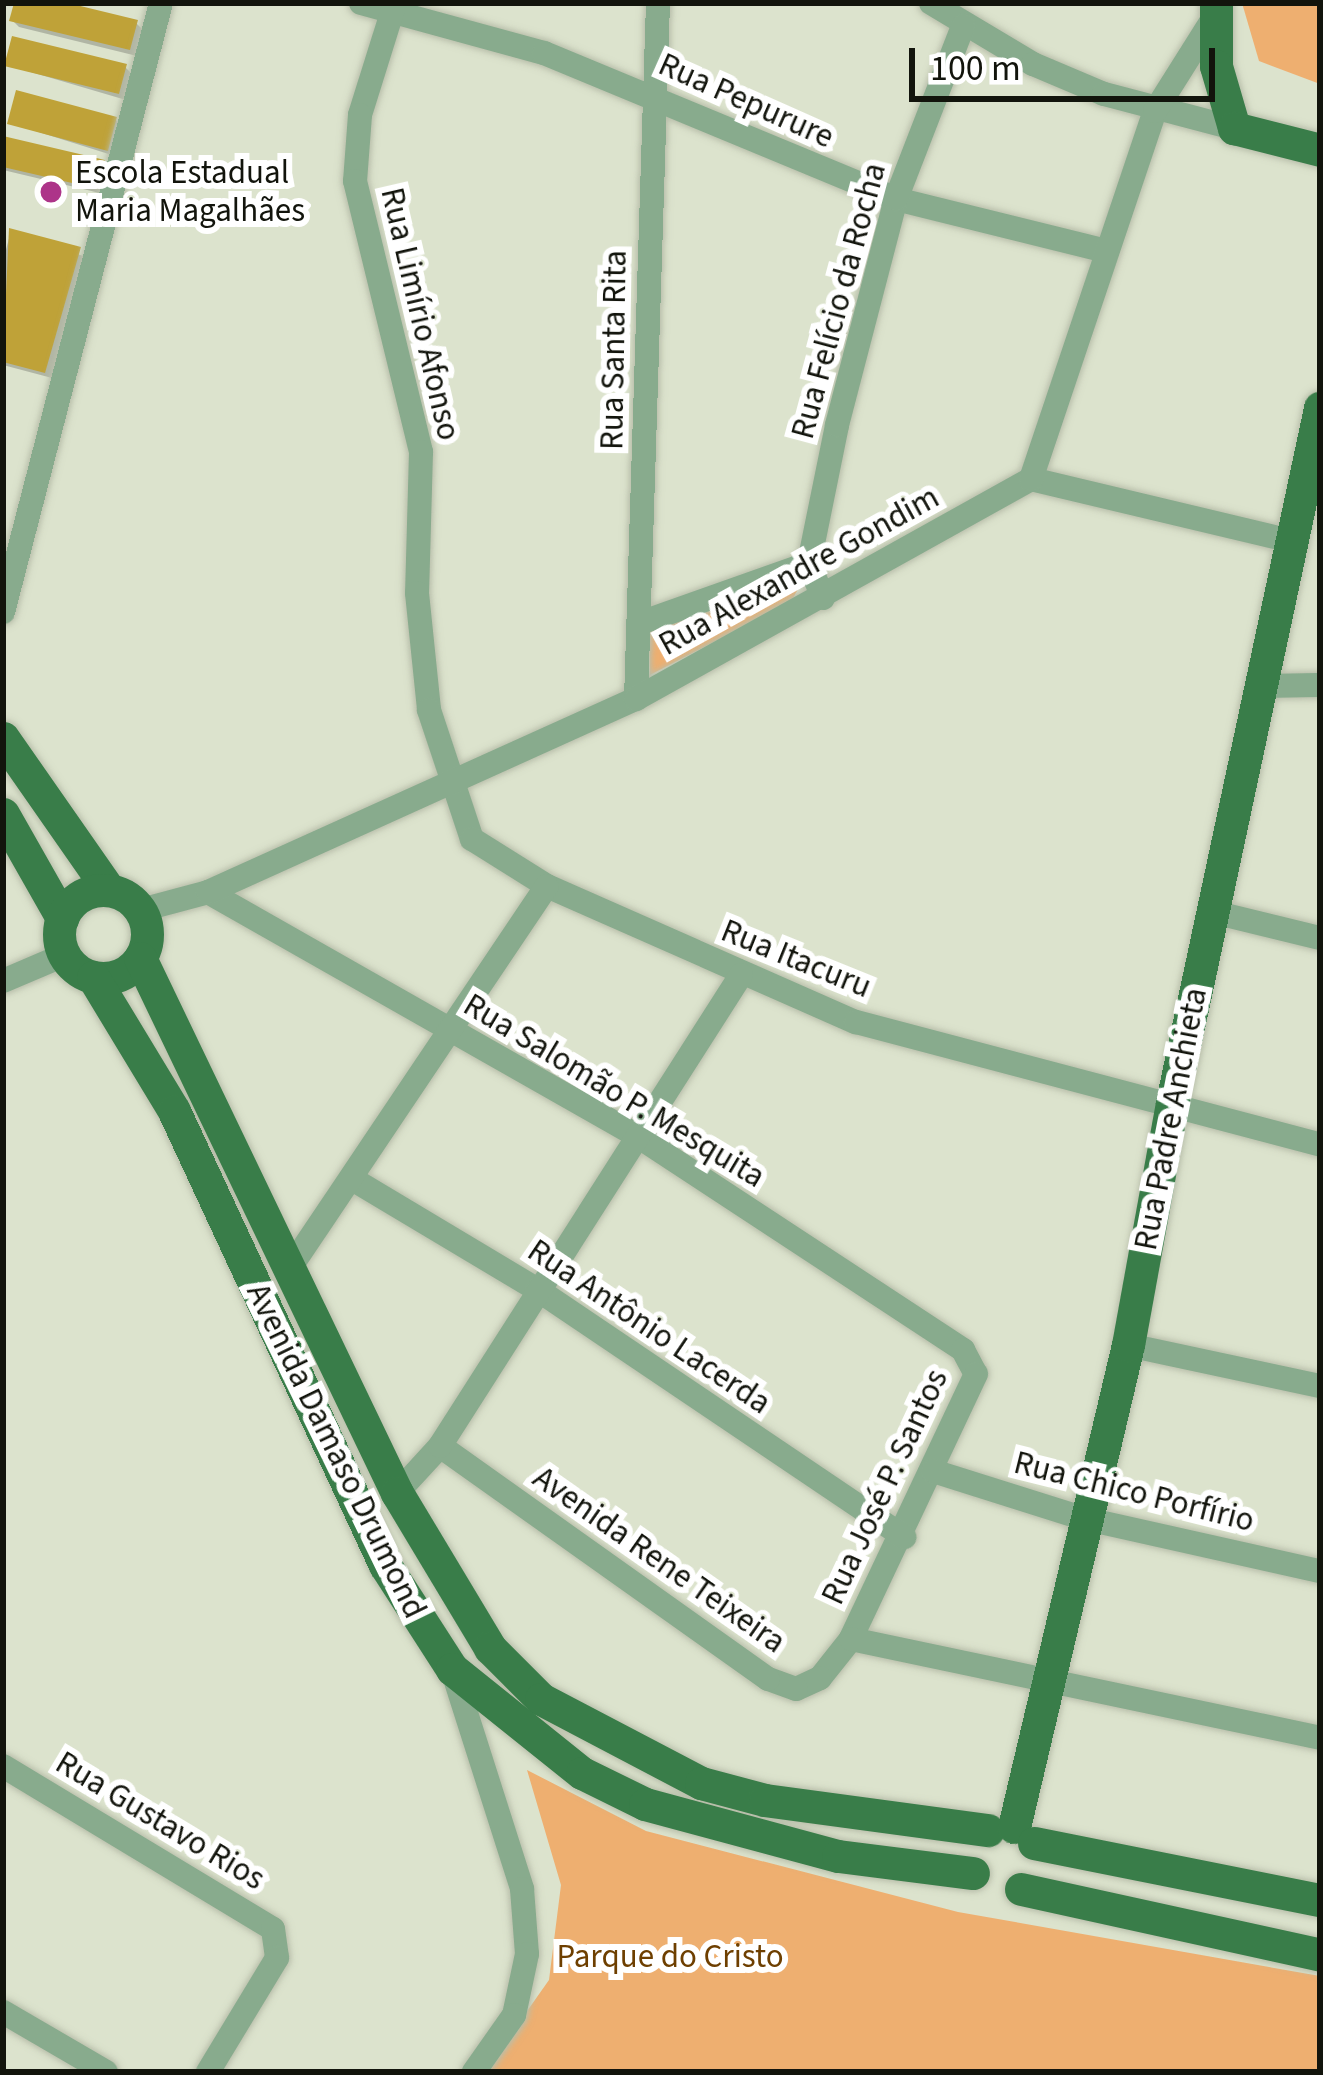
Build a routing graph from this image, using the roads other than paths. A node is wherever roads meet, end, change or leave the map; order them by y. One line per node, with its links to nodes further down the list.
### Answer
1 (161, 3): 19 (street)
2 (361, 3): 5 (street, Rua Pepurure)
3 (658, 3): 8 (street, Rua Santa Rita)
4 (931, 3): 7 (street)
5 (394, 7): 8 (street, Rua Pepurure); 25 (street, Rua Limírio Afonso)
6 (1215, 11): 9 (street); 10 (main road)
7 (964, 26): 9 (street); 12 (street, Rua Felício da Rocha)
8 (654, 94): 12 (street, Rua Pepurure); 20 (street, Rua Santa Rita)
9 (1155, 111): 10 (street); 13 (street)
10 (1234, 128): 11 (main road)
11 (1320, 150)
12 (896, 200): 13 (street, Rua Pepurure); 17 (street, Rua Felício da Rocha)
13 (1106, 251): 15 (street)
14 (1320, 408): 16 (main road, Rua Padre Anchieta)
15 (1031, 479): 16 (street); 18 (street, Rua Alexandre Gondim)
16 (1292, 541): 22 (main road, Rua Padre Anchieta)
17 (809, 563): 18 (street); 20 (street)
18 (823, 598): 23 (street, Rua Alexandre Gondim)
19 (3, 612)
20 (640, 622): 23 (street, Rua Santa Rita)
21 (1320, 685): 22 (street)
22 (1261, 686): 31 (main road, Rua Padre Anchieta)
23 (636, 699): 25 (street, Rua Alexandre Gondim)
24 (3, 738): 28 (main road)
25 (448, 786): 27 (street, Rua Itacuru); 29 (street, Rua Alexandre Gondim)
26 (3, 814): 32 (main road)
27 (547, 886): 36 (street, Rua Itacuru); 39 (street)
28 (109, 890): 30 (main road); 32 (main road)
29 (208, 892): 30 (street, Rua Alexandre Gondim); 39 (street, Rua Salomão P. Mesquita)
30 (141, 910): 35 (main road)
31 (1213, 912): 33 (street); 40 (main road, Rua Padre Anchieta)
32 (62, 918): 34 (main road)
33 (1320, 938)
34 (64, 955): 37 (main road); 38 (street)
35 (140, 958): 37 (main road); 44 (main road, Avenida Damaso Drumond)
36 (741, 975): 40 (street, Rua Itacuru); 41 (street)
37 (93, 976): 56 (main road, Avenida Damaso Drumond)
38 (3, 981)
39 (452, 1031): 41 (street, Rua Salomão P. Mesquita); 43 (street)
40 (1172, 1102): 42 (street, Rua Itacuru); 46 (main road, Rua Padre Anchieta)
41 (639, 1136): 45 (street); 47 (street, Rua Salomão P. Mesquita)
42 (1320, 1144)
43 (354, 1180): 44 (street); 45 (street, Rua Antônio Lacerda)
44 (290, 1268): 51 (main road, Avenida Damaso Drumond)
45 (538, 1290): 49 (street); 53 (street, Rua Antônio Lacerda)
46 (1128, 1345): 48 (street); 52 (main road, Rua Padre Anchieta)
47 (975, 1363): 50 (street, Rua José P. Santos)
48 (1320, 1386)
49 (440, 1446): 51 (street); 55 (street, Avenida Rene Teixeira)
50 (933, 1471): 52 (street, Rua Chico Porfírio); 53 (street, Rua José P. Santos)
51 (397, 1493): 60 (main road, Avenida Damaso Drumond)
52 (1082, 1519): 54 (street, Rua Chico Porfírio); 57 (main road, Rua Padre Anchieta)
53 (904, 1537): 55 (street, Rua José P. Santos)
54 (1320, 1571)
55 (851, 1639): 57 (street)
56 (452, 1669): 61 (main road, Avenida Damaso Drumond); 68 (street)
57 (1045, 1681): 58 (street); 60 (main road, Rua Padre Anchieta)
58 (1320, 1738)
59 (3, 1766): 67 (street, Rua Gustavo Rios)
60 (1012, 1834): 61 (main road); 62 (main road); 63 (main road, Avenida Damaso Drumond)
61 (974, 1873): 62 (main road)
62 (1021, 1889): 64 (main road)
63 (1320, 1900)
64 (1320, 1955)
65 (3, 2012): 66 (street)
66 (106, 2072)
67 (208, 2072)
68 (474, 2072)

